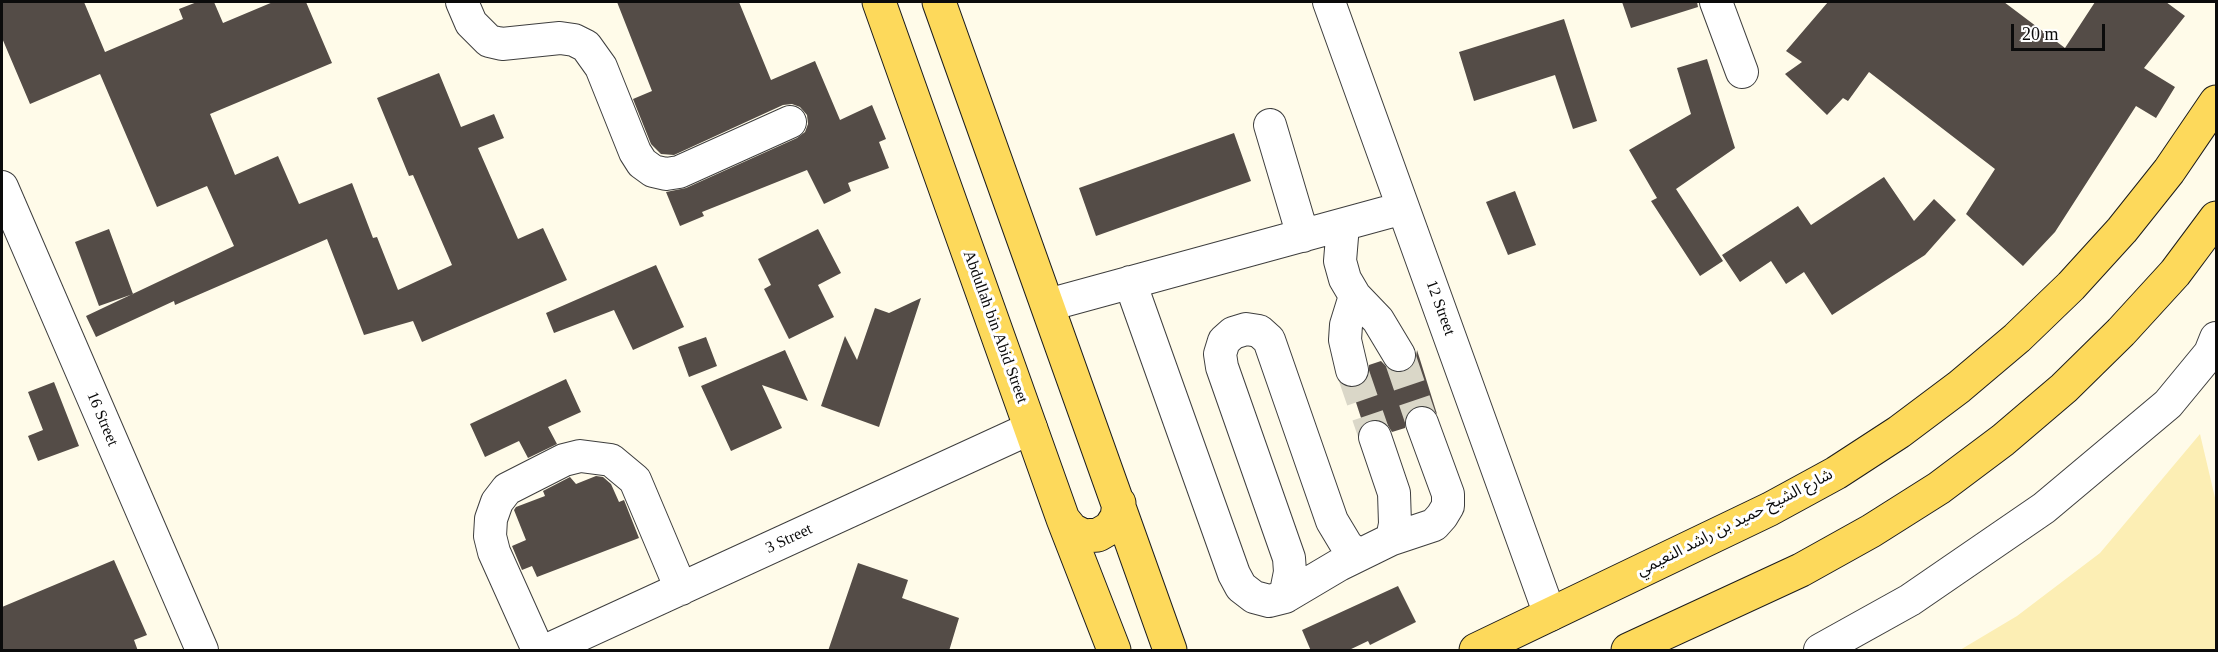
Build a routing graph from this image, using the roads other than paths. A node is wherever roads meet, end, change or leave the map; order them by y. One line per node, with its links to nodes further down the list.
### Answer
1 (462, 2): 8 (street)
2 (879, 2): 22 (main road, Abdullah bin Abid Street)
3 (939, 2): 17 (main road)
4 (1329, 2): 11 (street, 12 Street)
5 (1716, 2): 6 (street)
6 (1742, 72)
7 (2217, 102): 30 (main road, شارع الشيخ حميد بن راشد النعيمي)
8 (790, 122)
9 (1270, 125): 14 (street)
10 (2, 187): 32 (street, 16 Street)
11 (1403, 208): 13 (street); 30 (street, 12 Street)
12 (2217, 218): 37 (main road)
13 (1343, 225): 14 (street); 16 (street)
14 (1303, 236): 15 (street)
15 (1130, 282): 17 (street); 29 (street)
16 (1355, 296): 19 (street); 20 (street)
17 (1048, 305): 24 (main road)
18 (2217, 338): 38 (street)
19 (1399, 355)
20 (1352, 370)
21 (1422, 423): 26 (street)
22 (1031, 428): 25 (main road, Abdullah bin Abid Street); 28 (street, 3 Street)
23 (1375, 437): 26 (street)
24 (1119, 503): 25 (main road); 31 (main road)
25 (1063, 519): 35 (main road, Abdullah bin Abid Street)
26 (1392, 539): 27 (street)
27 (1358, 555): 29 (street); 29 (street)
28 (681, 589): 33 (street); 34 (street, 3 Street)
29 (1285, 597)
30 (1550, 615): 36 (main road, شارع الشيخ حميد بن راشد النعيمي)
31 (1168, 648)
32 (202, 651)
33 (538, 651)
34 (547, 651)
35 (1114, 651)
36 (1476, 651)
37 (1628, 651)
38 (1820, 651)

